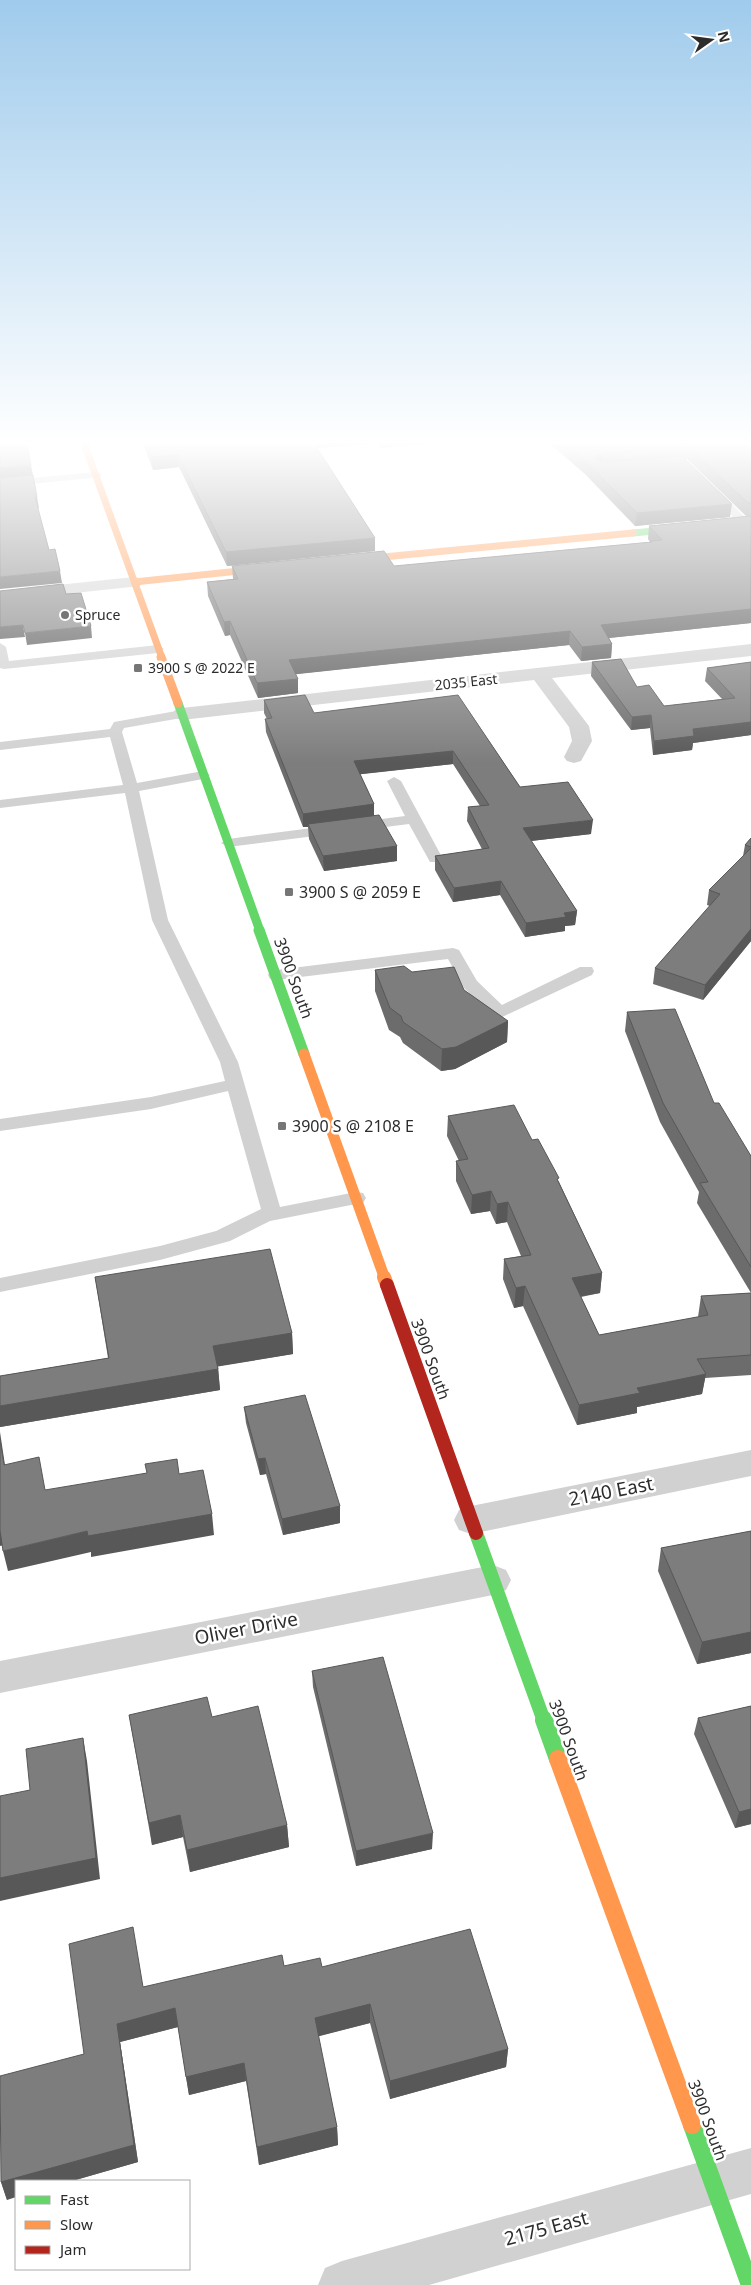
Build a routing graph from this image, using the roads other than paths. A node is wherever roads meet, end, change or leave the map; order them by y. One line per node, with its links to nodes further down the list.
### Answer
1 (123, 550): 5 (main road, 3900 South)
2 (465, 550): 3 (main road)
3 (339, 562)
4 (279, 568): 5 (main road)
5 (134, 582): 6 (street); 8 (main road, 3900 South)
6 (0, 596)
7 (0, 647): 8 (lane)
8 (158, 649): 11 (main road, 3900 South)
9 (751, 650): 10 (street, 2035 East)
10 (540, 674): 11 (street, 2035 East); 14 (street)
11 (182, 714): 12 (lane); 15 (main road, 3900 South)
12 (115, 732): 13 (lane); 17 (lane)
13 (0, 746)
14 (574, 757)
15 (203, 775): 17 (lane); 20 (main road, 3900 South)
16 (394, 781): 19 (lane)
17 (131, 788): 18 (lane); 24 (lane)
18 (0, 804)
19 (414, 818): 20 (lane); 21 (lane)
20 (228, 843): 23 (main road, 3900 South)
21 (435, 859)
22 (586, 972): 23 (lane)
23 (276, 975): 26 (main road, 3900 South)
24 (235, 1084): 25 (lane); 27 (lane)
25 (0, 1125)
26 (356, 1198): 27 (lane); 30 (main road, 3900 South)
27 (272, 1212): 28 (lane)
28 (0, 1285)
29 (751, 1463): 30 (street, 2140 East)
30 (471, 1520): 31 (main road, 3900 South)
31 (493, 1580): 32 (street, Oliver Drive); 33 (main road, 3900 South)
32 (0, 1677)
33 (732, 2177): 34 (street, 2175 East); 35 (main road, 3900 South)
34 (342, 2285)
35 (750, 2285)

